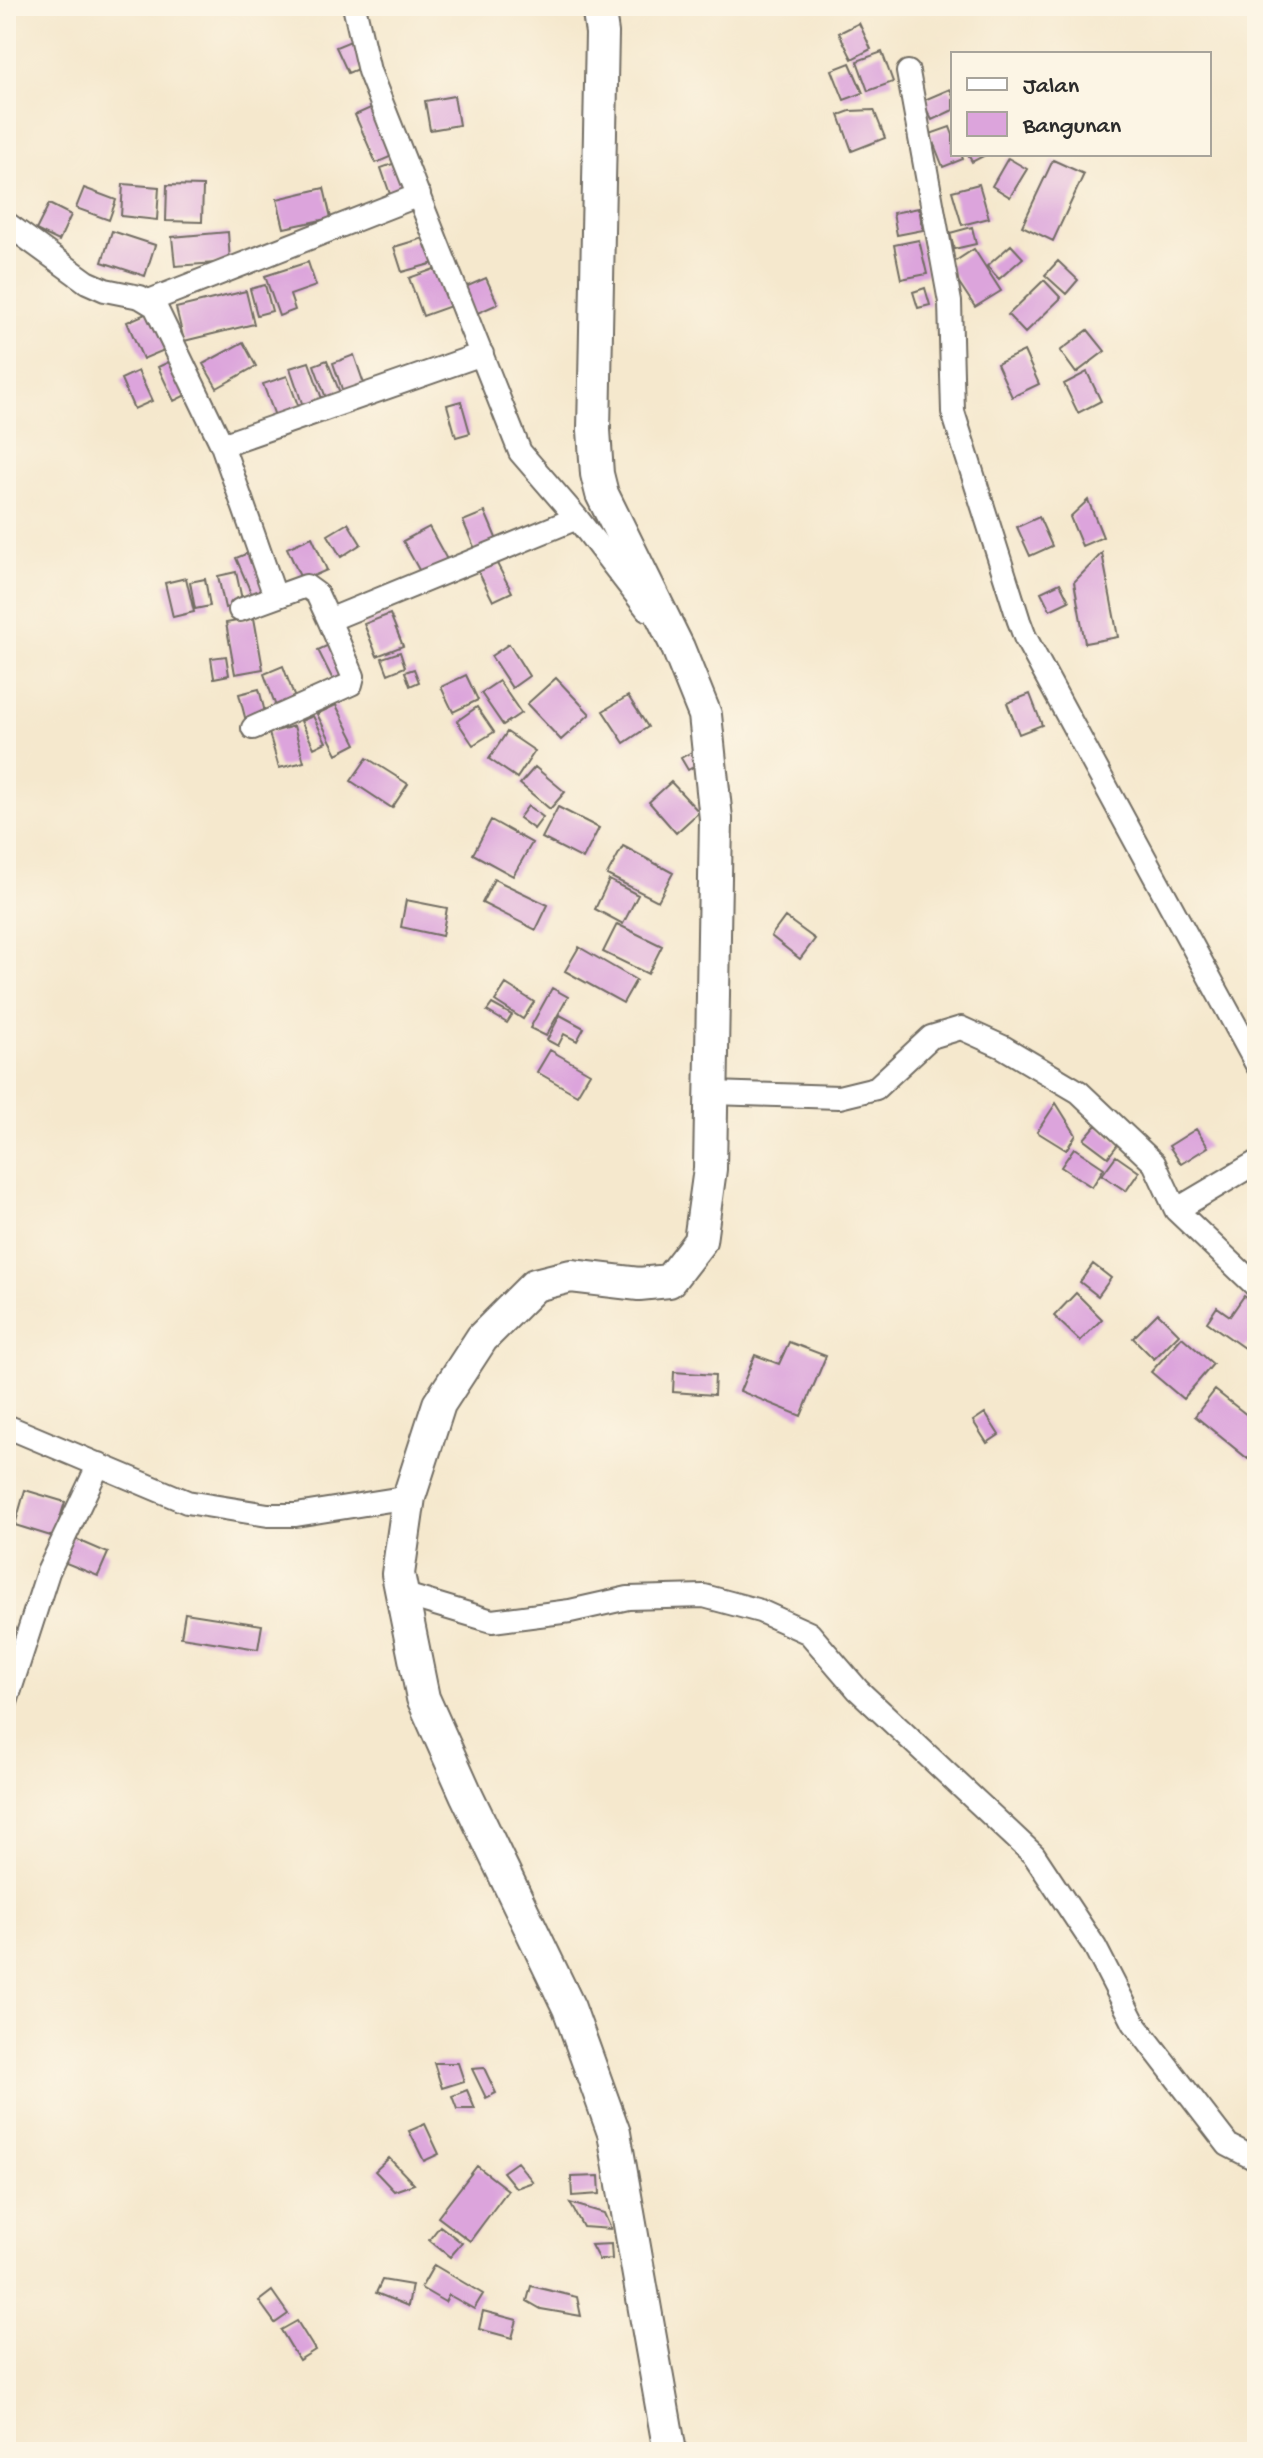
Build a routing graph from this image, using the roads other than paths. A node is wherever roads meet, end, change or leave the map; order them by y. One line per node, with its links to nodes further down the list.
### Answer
1 (354, 6): 4 (street)
2 (598, 6): 13 (street)
3 (908, 72): 15 (street)
4 (419, 195): 6 (street); 7 (street)
5 (6, 223): 6 (street)
6 (149, 301): 8 (street)
7 (482, 354): 8 (street); 9 (street)
8 (222, 445): 10 (street)
9 (577, 518): 12 (street); 13 (street)
10 (275, 596): 11 (street); 12 (street)
11 (240, 610)
12 (329, 620): 14 (street)
13 (678, 648): 16 (street)
14 (253, 728)
15 (1257, 1065)
16 (713, 1093): 18 (street); 22 (street)
17 (1257, 1162): 18 (street)
18 (1176, 1210): 19 (street)
19 (1257, 1287)
20 (6, 1426): 21 (street)
21 (99, 1464): 22 (street); 24 (street)
22 (409, 1497): 23 (street)
23 (402, 1594): 25 (street); 26 (street)
24 (6, 1702)
25 (1257, 2160)
26 (670, 2452)

